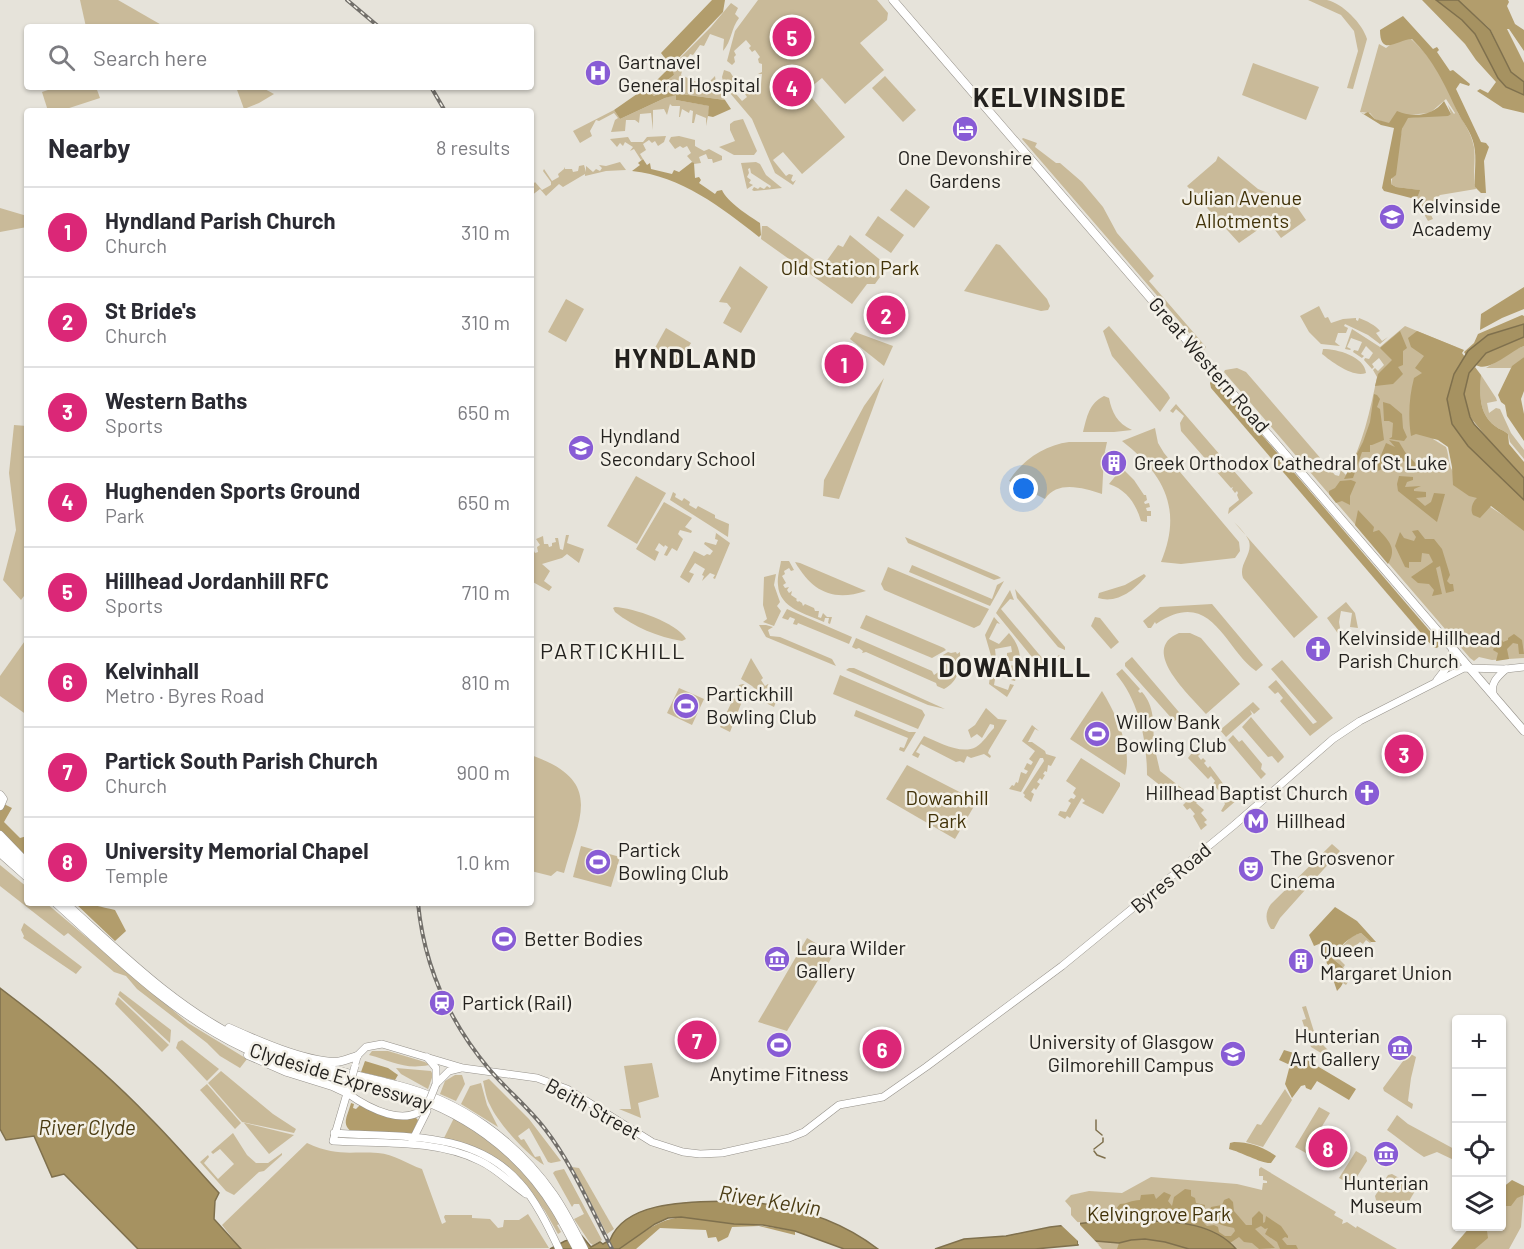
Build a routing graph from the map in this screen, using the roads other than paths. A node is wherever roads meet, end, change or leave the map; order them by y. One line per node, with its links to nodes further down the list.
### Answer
1 (893, 0): 2 (main road, Great Western Road)
2 (1453, 650): 3 (main road, Great Western Road); 6 (main road)
3 (1468, 667): 5 (main road); 6 (main road, Byres Road); 7 (main road, Great Western Road)
4 (1524, 668): 5 (main road)
5 (1506, 669): 7 (main road)
6 (1437, 680): 31 (main road, Byres Road)
7 (1494, 697): 8 (main road, Great Western Road)
8 (1524, 731)
9 (0, 795): 10 (main road)
10 (0, 806)
11 (0, 835): 15 (main road)
12 (0, 845): 16 (main road)
13 (0, 854): 17 (main road)
14 (0, 860): 18 (main road)
15 (24, 860)
16 (24, 866)
17 (24, 875)
18 (24, 880)
19 (59, 906): 23 (main road, Clydeside Expressway)
20 (68, 906): 22 (main road, Clydeside Expressway)
21 (72, 906): 22 (main road)
22 (84, 920): 24 (main road, Clydeside Expressway)
23 (164, 999): 29 (main road); 37 (main road, Clydeside Expressway)
24 (182, 1004): 26 (main road); 37 (main road, Clydeside Expressway)
25 (425, 1055): 26 (main road, Beith Street); 27 (main road, Beith Street); 28 (main road)
26 (357, 1056): 29 (main road, bridge)
27 (463, 1068): 28 (main road); 31 (main road, Beith Street)
28 (436, 1084): 30 (main road, bridge)
29 (348, 1090): 30 (main road); 32 (main road)
30 (427, 1107): 33 (main road); 34 (main road)
31 (804, 1132)
32 (334, 1137): 33 (main road); 35 (main road)
33 (414, 1137): 34 (main road); 35 (main road)
34 (428, 1138): 36 (main road)
35 (410, 1145): 36 (main road)
36 (497, 1168): 38 (main road)
37 (566, 1222): 39 (main road, Clydeside Expressway); 40 (main road, Clydeside Expressway)
38 (560, 1249)
39 (577, 1249)
40 (584, 1249)

